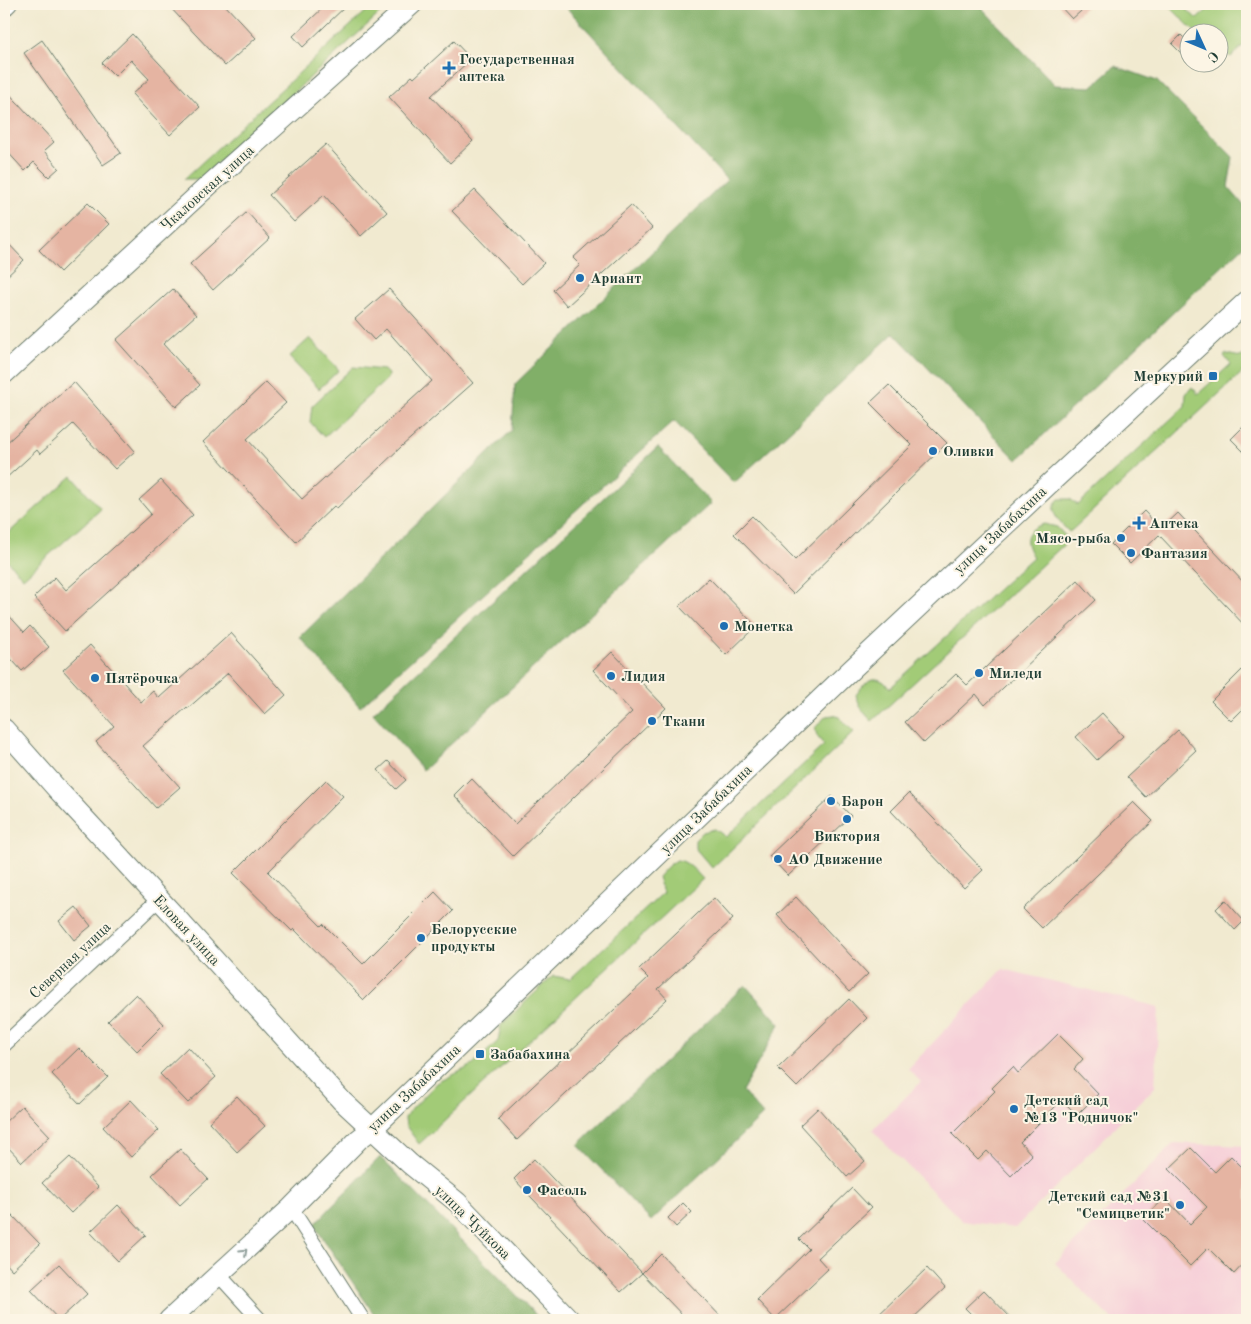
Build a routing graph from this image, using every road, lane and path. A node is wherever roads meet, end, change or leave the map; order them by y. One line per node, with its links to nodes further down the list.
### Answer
1 (10, 4): 3 (street)
2 (412, 4): 5 (street, Чкаловская улица)
3 (4, 10)
4 (1247, 301): 9 (street, улица Забабахина)
5 (4, 374)
6 (4, 729): 7 (street, Еловая улица)
7 (158, 899): 8 (street, Северная улица); 9 (street, Еловая улица)
8 (4, 1045)
9 (371, 1130): 10 (street, улица Забабахина); 15 (street, улица Чуйкова)
10 (291, 1208): 11 (street, улица Забабахина, one-way to 10); 14 (street)
11 (219, 1275): 12 (street, улица Забабахина); 13 (street)
12 (169, 1320)
13 (260, 1320)
14 (364, 1320)
15 (570, 1320)

